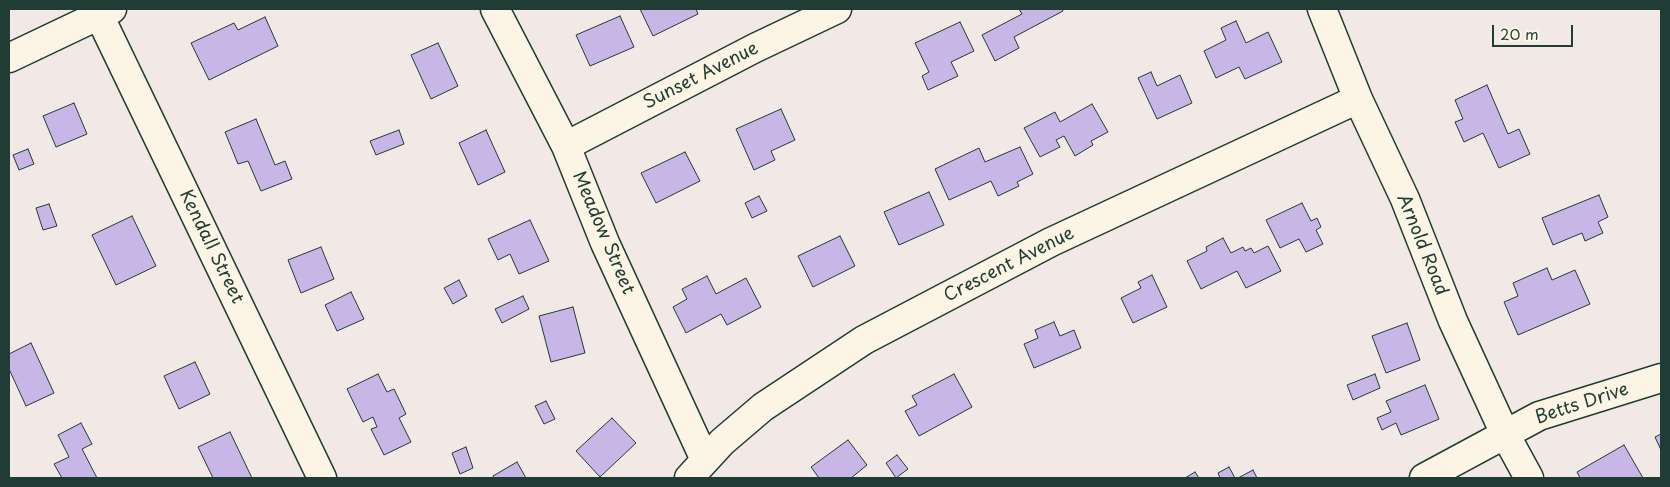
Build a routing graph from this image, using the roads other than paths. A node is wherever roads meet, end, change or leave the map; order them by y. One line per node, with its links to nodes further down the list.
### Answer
1 (495, 9): 7 (street, Meadow Street)
2 (838, 9): 7 (street, Sunset Avenue)
3 (1322, 9): 6 (street, Arnold Road)
4 (106, 12): 5 (street); 11 (street, Kendall Street)
5 (9, 58)
6 (1358, 100): 9 (street, Arnold Road); 10 (street, Crescent Avenue)
7 (566, 146): 10 (street, Meadow Street)
8 (1661, 378): 9 (street, Betts Drive)
9 (1505, 434): 12 (street, Betts Drive); 13 (street, Arnold Road)
10 (697, 469)
11 (322, 478)
12 (1424, 478)
13 (1529, 478)

